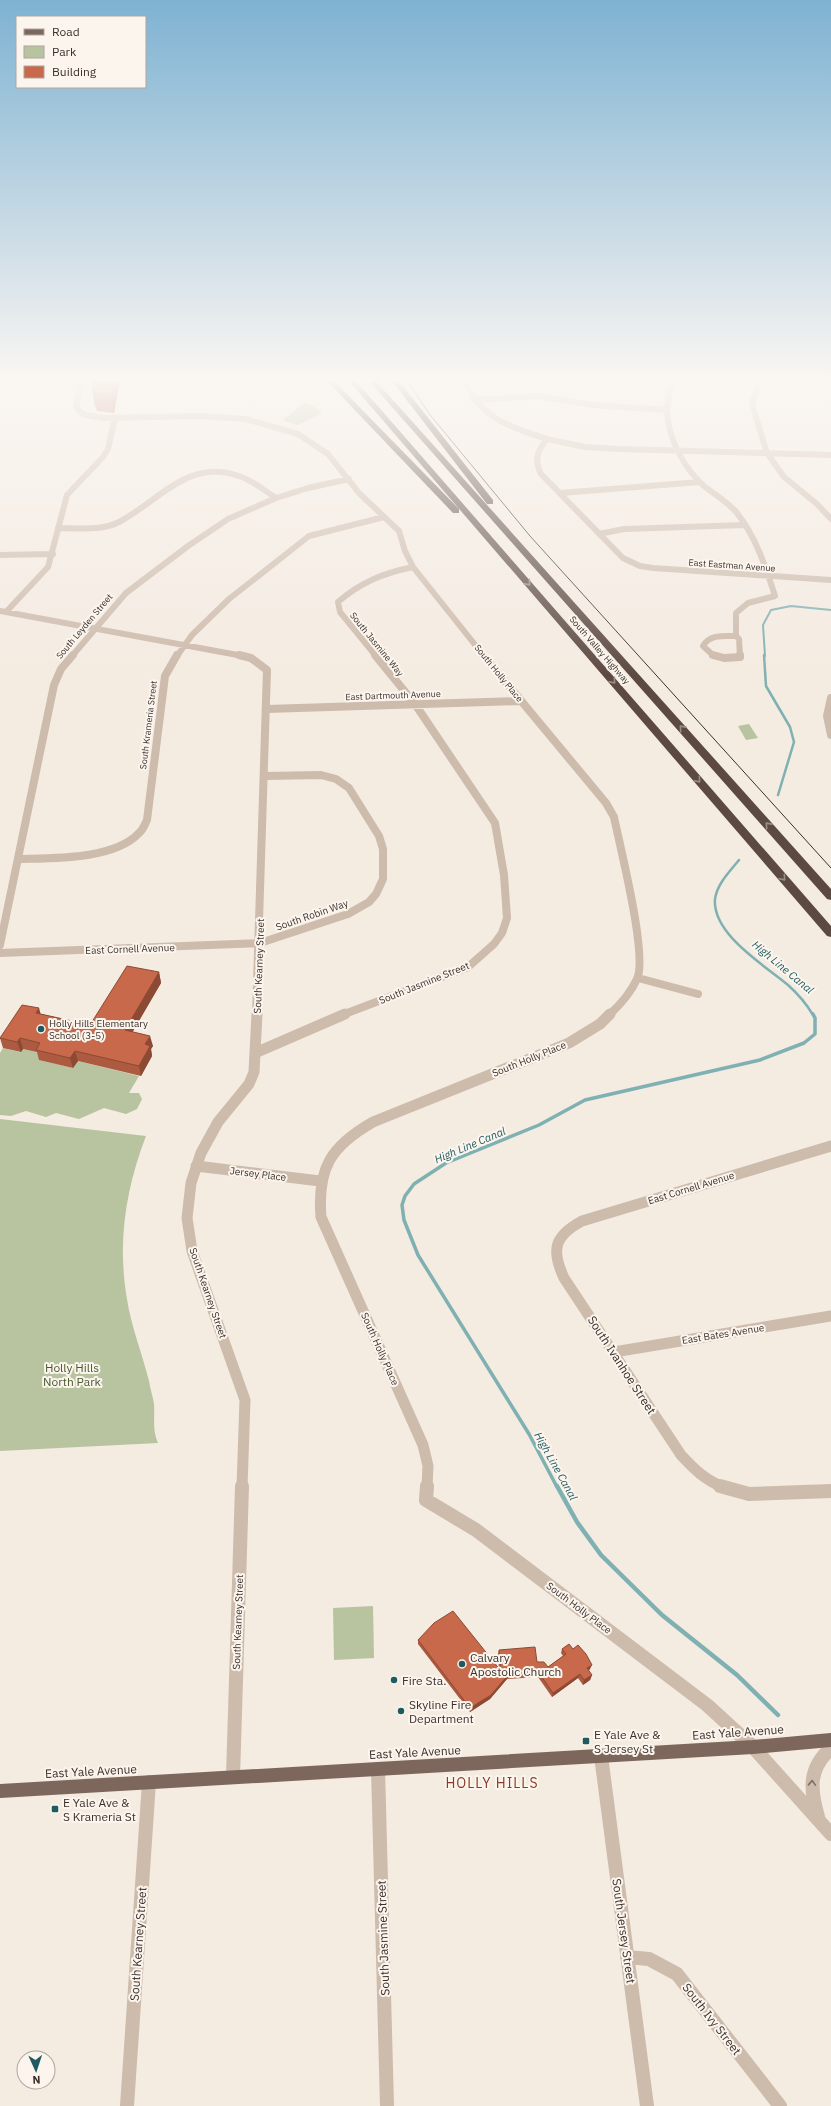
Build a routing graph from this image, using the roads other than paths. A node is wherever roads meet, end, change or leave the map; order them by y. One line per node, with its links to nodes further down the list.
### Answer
1 (82, 479): 19 (street)
2 (183, 479): 19 (street)
3 (245, 479): 15 (street)
4 (348, 479): 15 (street, South Leyden Street)
5 (349, 479): 16 (street, South Holly Place)
6 (425, 479): 22 (highway)
7 (437, 479): 22 (highway, South Valley Highway)
8 (460, 479): 27 (highway, South Valley Highway)
9 (471, 479): 27 (highway)
10 (546, 479): 14 (street, East Eastman Avenue)
11 (698, 479): 13 (street)
12 (787, 479): 17 (street)
13 (700, 482): 14 (street); 18 (street)
14 (560, 493): 20 (street, East Eastman Avenue)
15 (276, 498): 29 (street, South Leyden Street)
16 (384, 517): 24 (street, South Holly Place); 31 (street, South Krameria Street)
17 (831, 519)
18 (745, 525): 20 (street); 25 (street)
19 (58, 528): 21 (street)
20 (599, 534): 25 (street, East Eastman Avenue)
21 (52, 554): 23 (street); 28 (street)
22 (502, 554): 40 (highway, South Valley Highway, one-way to 40)
23 (0, 555)
24 (413, 567): 33 (street, South Holly Place); 34 (street, South Jasmine Way)
25 (769, 576): 26 (street, East Eastman Avenue); 30 (street)
26 (831, 580)
27 (569, 602): 39 (highway, South Valley Highway, one-way to 27)
28 (3, 612): 29 (street)
29 (95, 628): 31 (street); 38 (street, South Leyden Street)
30 (736, 636): 30 (street)
31 (186, 645): 35 (street, South Kearney Street); 38 (street, South Krameria Street)
32 (831, 698): 36 (street)
33 (520, 701): 34 (street, East Dartmouth Avenue); 44 (street, South Holly Place)
34 (415, 704): 35 (street, East Dartmouth Avenue); 46 (street, South Jasmine Street)
35 (267, 709): 37 (street, South Kearney Street)
36 (831, 735)
37 (265, 776): 41 (street, South Kearney Street); 41 (street, South Robin Way)
38 (18, 859): 42 (street, South Leyden Street)
39 (831, 896)
40 (831, 933)
41 (260, 943): 43 (street, East Cornell Avenue); 46 (street, South Kearney Street)
42 (0, 945)
43 (0, 953)
44 (638, 978): 45 (street); 49 (street, South Holly Place)
45 (698, 994)
46 (255, 1053): 48 (street, South Kearney Street)
47 (831, 1146): 50 (street, East Cornell Avenue)
48 (196, 1166): 49 (street, Jersey Place); 59 (street, South Kearney Street)
49 (320, 1181): 55 (street, South Holly Place)
50 (557, 1241): 52 (street, South Ivanhoe Street)
51 (831, 1316): 52 (street, East Bates Avenue)
52 (614, 1352): 53 (street, South Ivanhoe Street)
53 (831, 1491)
54 (831, 1740): 55 (main road, East Yale Avenue)
55 (753, 1747): 57 (main road, East Yale Avenue); 62 (street)
56 (831, 1748): 62 (street, one-way to 56)
57 (601, 1756): 58 (main road, East Yale Avenue); 64 (street, South Jersey Street)
58 (378, 1769): 59 (main road, East Yale Avenue); 66 (street, South Jasmine Street)
59 (232, 1777): 60 (main road, East Yale Avenue)
60 (149, 1782): 61 (main road, East Yale Avenue); 65 (street, South Kearney Street)
61 (0, 1791)
62 (819, 1821): 63 (street)
63 (831, 1834)
64 (627, 1957): 67 (street, South Jersey Street); 68 (street, South Ivy Street)
65 (127, 2106)
66 (387, 2106)
67 (647, 2106)
68 (780, 2106)

